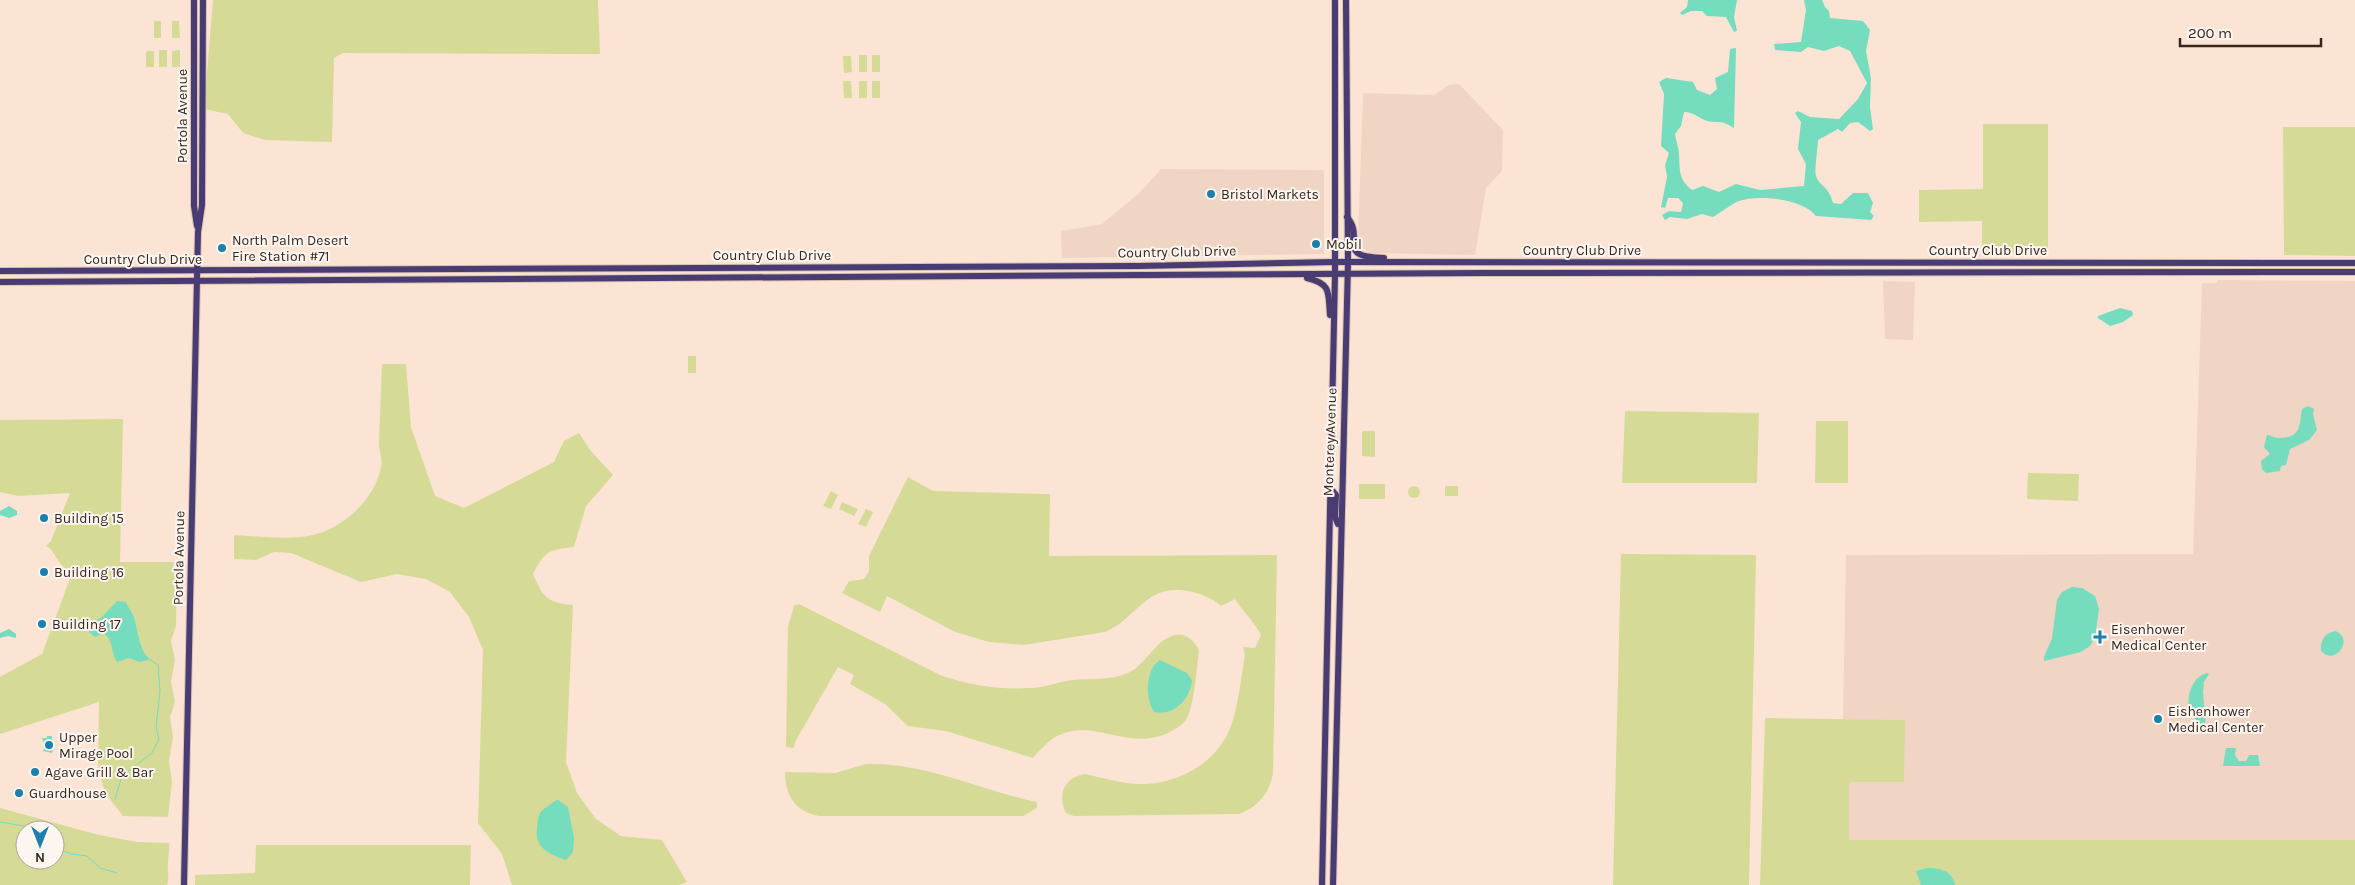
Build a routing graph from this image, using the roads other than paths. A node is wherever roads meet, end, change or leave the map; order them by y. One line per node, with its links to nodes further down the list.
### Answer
1 (194, 0): 5 (main road, Portola Avenue)
2 (203, 0): 6 (main road, Portola Avenue)
3 (1336, 0): 9 (main road, Monterey Avenue)
4 (1346, 0): 7 (main road, Monterey Avenue)
5 (194, 71): 6 (main road); 8 (main road, Portola Avenue)
6 (202, 109): 8 (main road, Portola Avenue)
7 (1347, 216): 10 (main road, Monterey Avenue); 11 (main road)
8 (198, 232): 17 (main road, Portola Avenue)
9 (1335, 262): 10 (main road, Country Club Drive); 15 (main road, Country Club Drive); 22 (main road, Monterey Avenue)
10 (1348, 262): 11 (main road, Country Club Drive); 23 (main road, Monterey Avenue)
11 (1402, 262): 12 (main road, Country Club Drive)
12 (1914, 262): 13 (main road, Country Club Drive); 18 (main road)
13 (2331, 262): 14 (main road, Country Club Drive); 19 (main road)
14 (2355, 263)
15 (274, 270): 17 (main road, Country Club Drive); 24 (main road)
16 (0, 271): 17 (main road, Country Club Drive)
17 (198, 271): 25 (main road, Portola Avenue)
18 (1888, 272): 19 (main road, Country Club Drive); 23 (main road, Country Club Drive)
19 (2297, 272): 20 (main road, Country Club Drive)
20 (2355, 272)
21 (1296, 275): 22 (main road, Country Club Drive); 24 (main road, Country Club Drive); 27 (main road)
22 (1335, 275): 23 (main road, Country Club Drive); 27 (main road, Monterey Avenue)
23 (1348, 275): 29 (main road, Monterey Avenue)
24 (249, 280): 25 (main road, Country Club Drive)
25 (198, 281): 26 (main road, Country Club Drive); 32 (main road, Portola Avenue)
26 (0, 282)
27 (1334, 333): 28 (main road, Monterey Avenue)
28 (1330, 488): 29 (main road); 30 (main road, Monterey Avenue)
29 (1340, 530): 31 (main road, Monterey Avenue)
30 (1324, 809): 31 (main road); 33 (main road, Monterey Avenue)
31 (1334, 849): 34 (main road, Monterey Avenue)
32 (184, 885)
33 (1322, 885)
34 (1333, 885)

